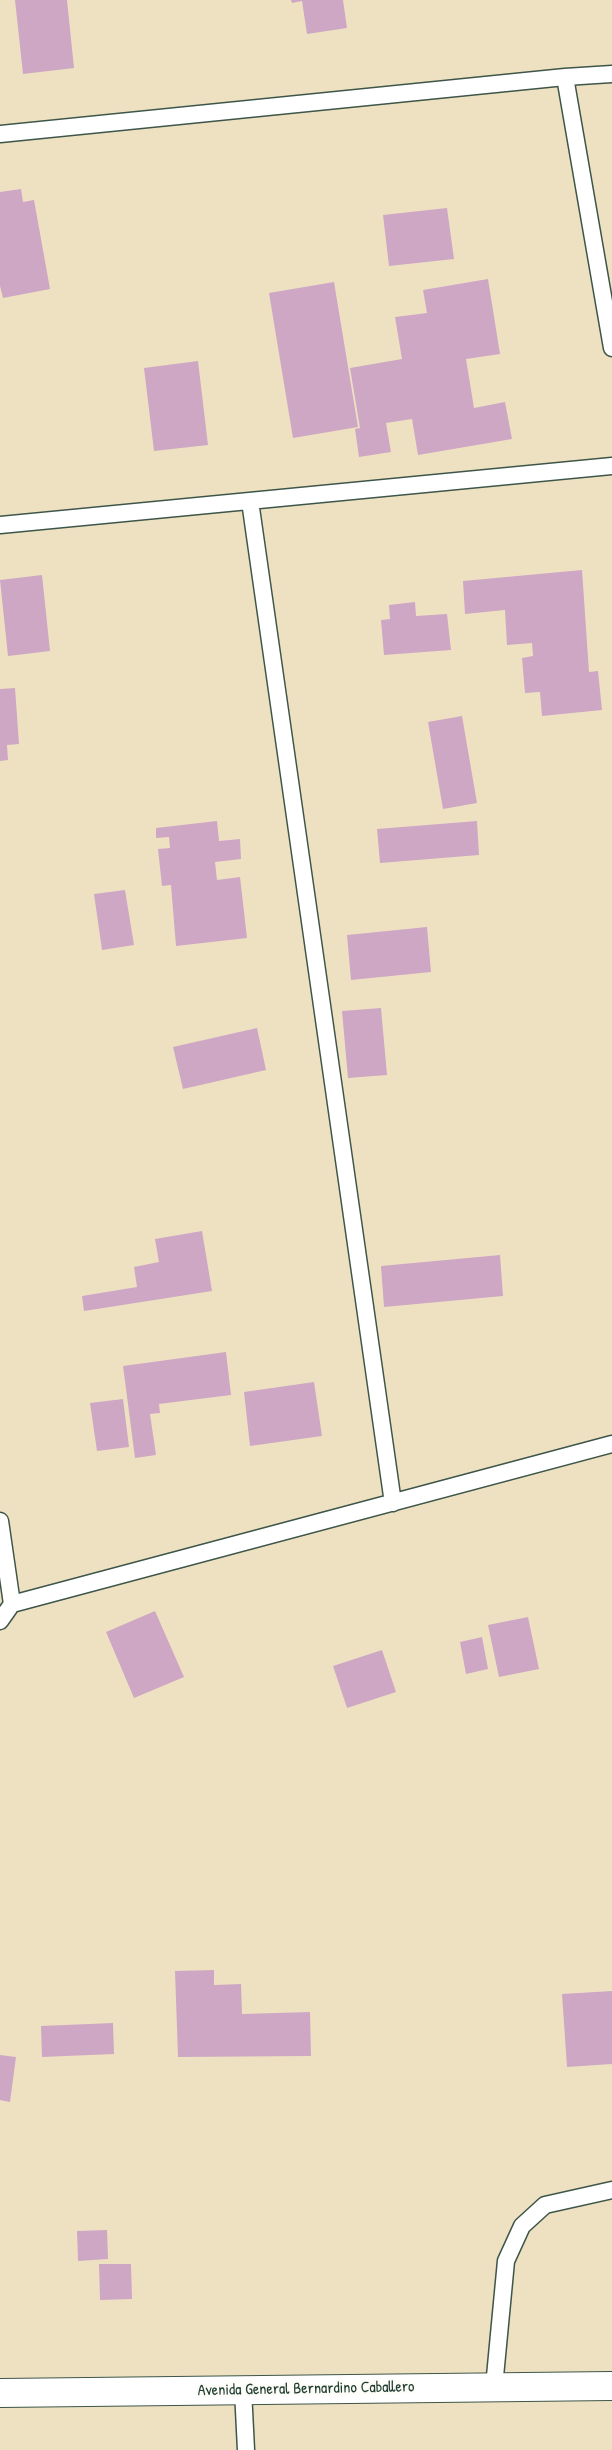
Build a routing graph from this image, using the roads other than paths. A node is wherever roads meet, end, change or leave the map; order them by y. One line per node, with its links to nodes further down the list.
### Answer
1 (612, 74): 2 (lane)
2 (565, 77): 3 (lane); 4 (lane)
3 (0, 134)
4 (612, 348)
5 (612, 466): 6 (lane)
6 (250, 500): 7 (lane); 9 (lane)
7 (0, 525)
8 (612, 1444): 9 (lane)
9 (393, 1502): 11 (lane)
10 (0, 1521): 11 (lane)
11 (12, 1604): 12 (lane)
12 (0, 1621)
13 (612, 2190): 15 (lane)
14 (612, 2386): 15 (main road, Avenida General Bernardino Caballero)
15 (494, 2387): 16 (main road, Avenida General Bernardino Caballero)
16 (243, 2390): 17 (main road, Avenida General Bernardino Caballero); 18 (lane)
17 (0, 2393)
18 (246, 2450)

